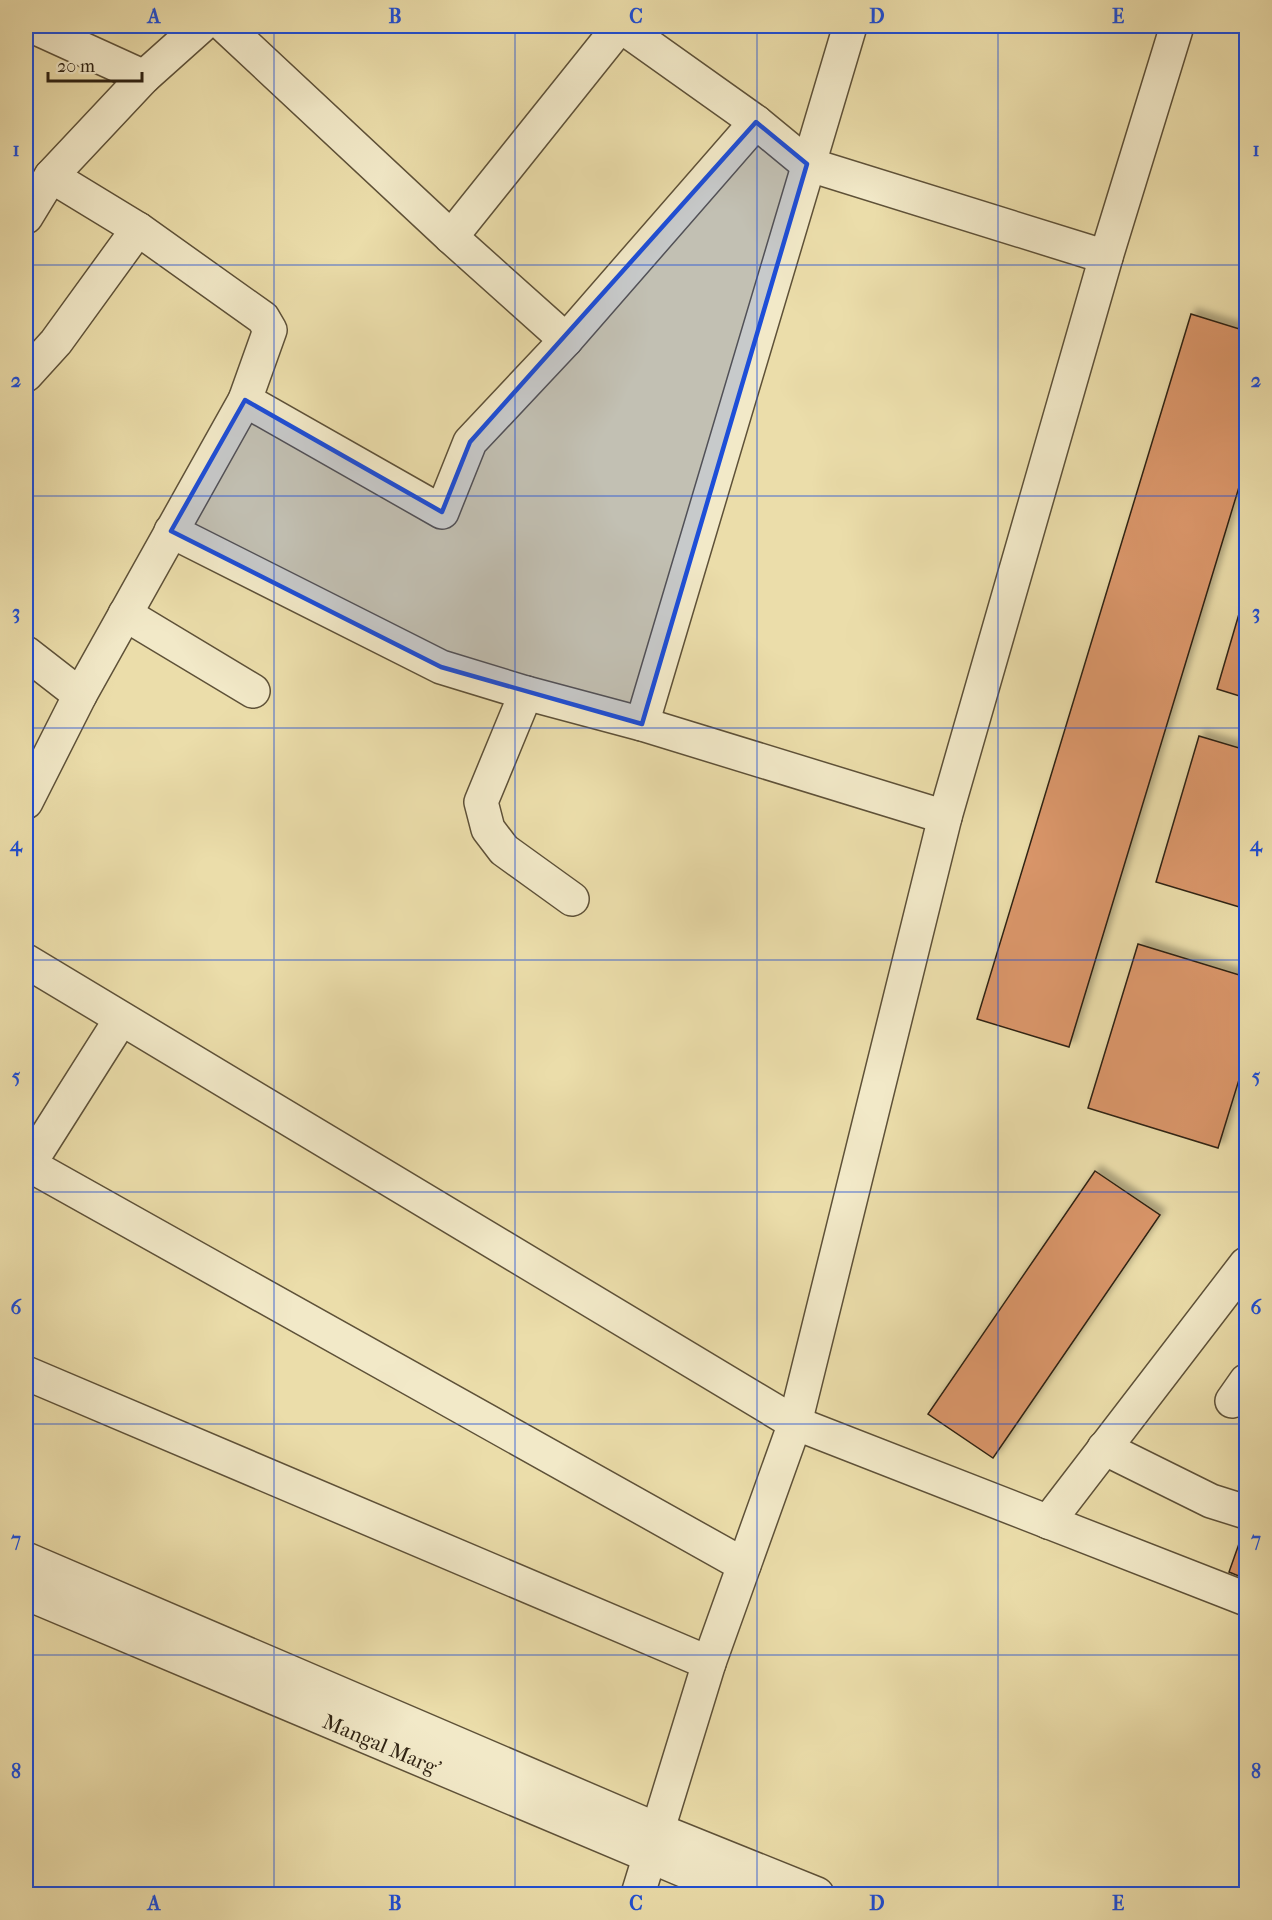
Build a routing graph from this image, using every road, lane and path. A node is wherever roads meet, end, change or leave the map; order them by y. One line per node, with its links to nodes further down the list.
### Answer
1 (33, 26): 7 (street)
2 (201, 26): 7 (street)
3 (225, 26): 13 (street)
4 (620, 26): 8 (street); 13 (street)
5 (850, 26): 9 (street)
6 (1177, 26): 14 (street)
7 (144, 77): 10 (street)
8 (756, 122): 9 (street); 15 (street)
9 (807, 164): 14 (street); 24 (street)
10 (51, 176): 11 (street); 12 (street)
11 (26, 217)
12 (138, 229): 16 (street); 17 (street)
13 (451, 237): 15 (street)
14 (1106, 257): 26 (street)
15 (566, 340): 17 (street)
16 (26, 375)
17 (245, 400): 18 (street)
18 (171, 531): 19 (street); 22 (street)
19 (124, 614): 21 (street); 23 (street)
20 (26, 653): 23 (street)
21 (253, 691)
22 (526, 693): 24 (street); 27 (street)
23 (80, 695): 25 (street)
24 (642, 724): 26 (street)
25 (26, 802)
26 (945, 817): 33 (street)
27 (572, 898)
28 (26, 961): 29 (street)
29 (121, 1019): 30 (street); 33 (street)
30 (26, 1166): 38 (street)
31 (1246, 1264): 34 (street)
32 (26, 1373): 41 (street)
33 (795, 1423): 36 (street); 38 (street)
34 (1104, 1448): 35 (street); 36 (street)
35 (1246, 1512)
36 (1048, 1522): 40 (street)
37 (26, 1559): 42 (street)
38 (744, 1565): 41 (street)
39 (26, 1593): 42 (street, Mangal Marg')
40 (1246, 1599)
41 (709, 1663): 42 (street)
42 (653, 1844): 43 (street); 44 (street, Mangal Marg'); 45 (street)
43 (638, 1894)
44 (740, 1894)
45 (817, 1894)

